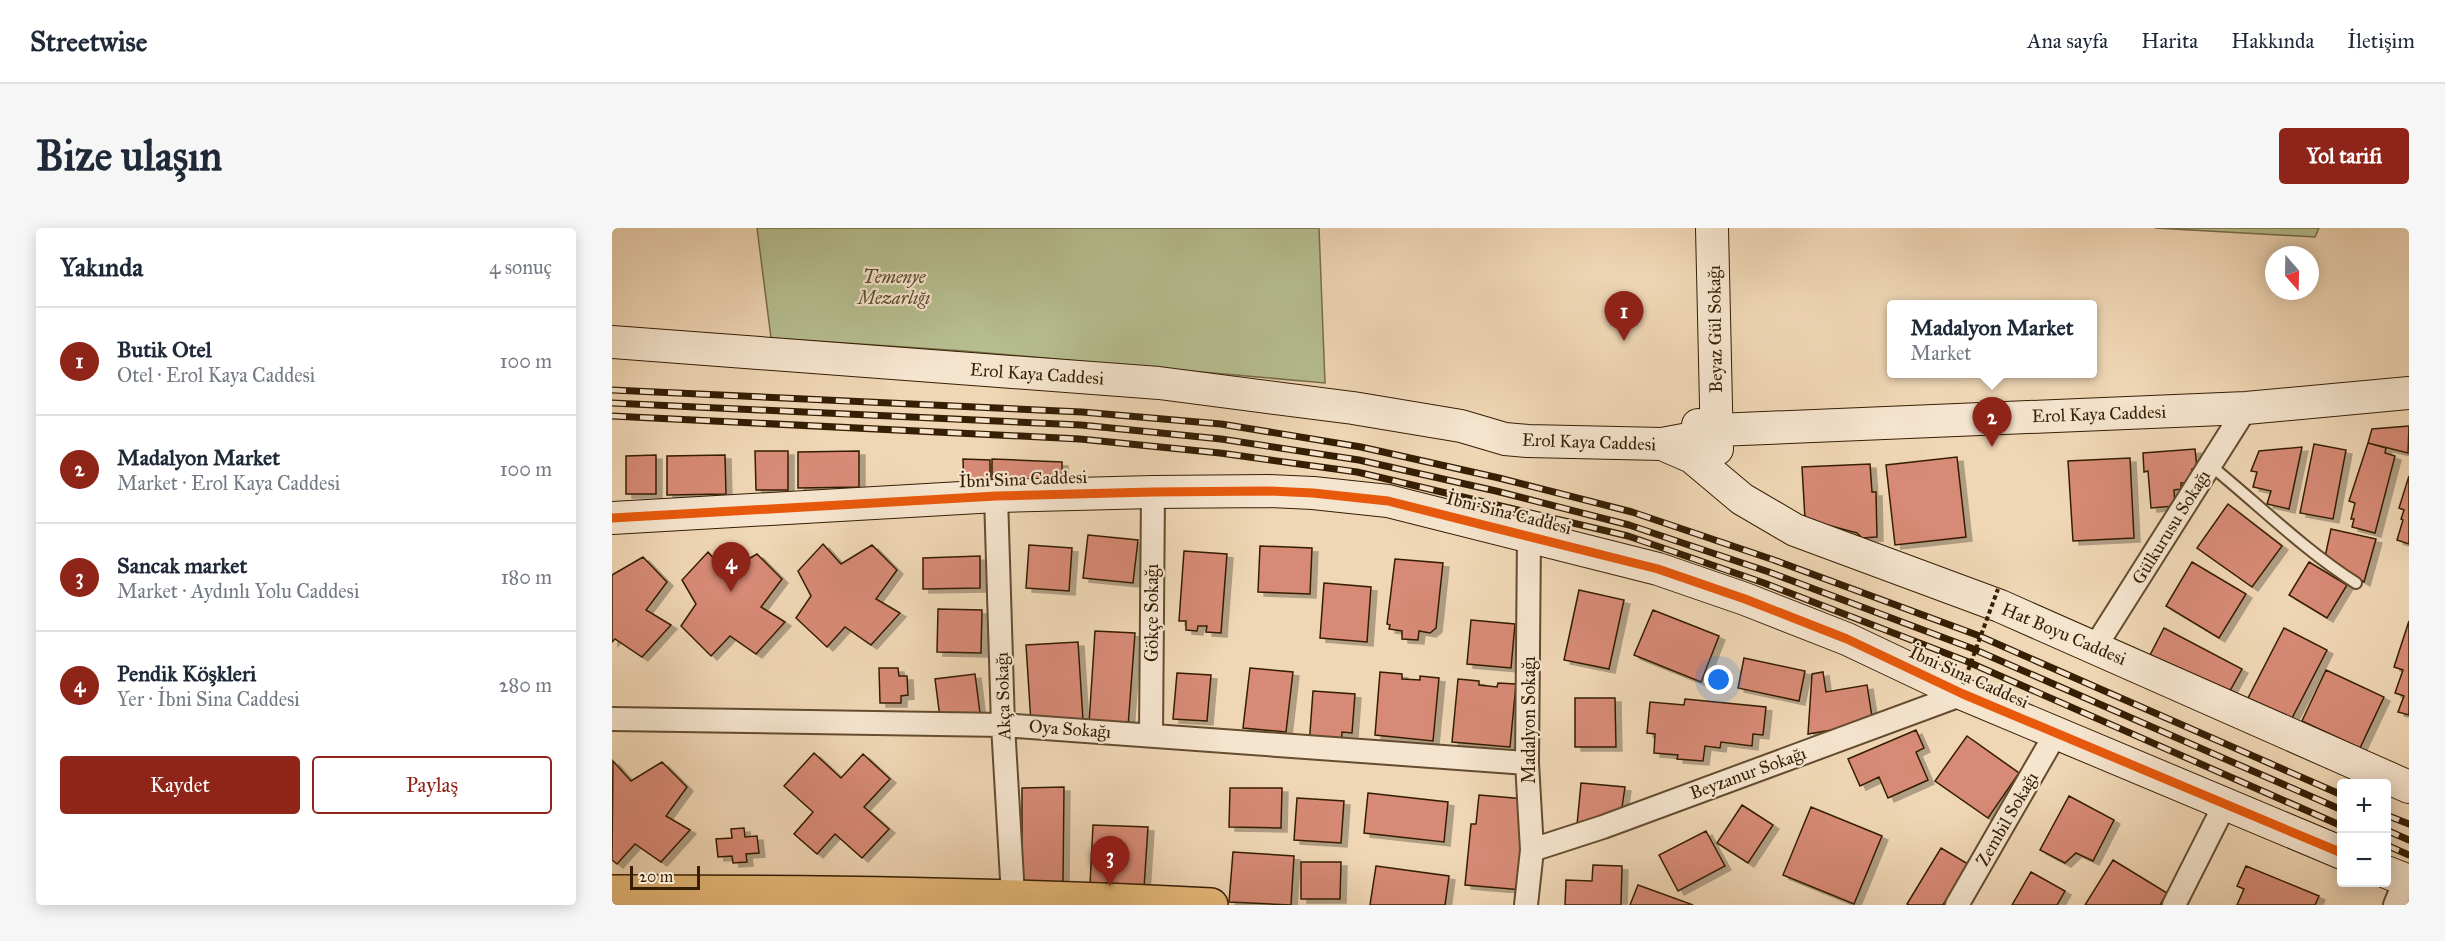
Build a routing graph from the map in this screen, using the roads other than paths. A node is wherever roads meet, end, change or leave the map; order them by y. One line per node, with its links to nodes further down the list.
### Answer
1 (1712, 228): 6 (street, Beyaz Gül Sokağı)
2 (612, 342): 5 (street, Erol Kaya Caddesi)
3 (2409, 393): 4 (street, Erol Kaya Caddesi)
4 (2246, 408): 6 (street, Erol Kaya Caddesi); 8 (street, Gülkurusu Sokağı)
5 (1461, 426): 6 (street, Erol Kaya Caddesi); 7 (street, Erol Kaya Caddesi)
6 (1717, 430): 7 (street, Erol Kaya Caddesi); 9 (street, Beyaz Gül Sokağı)
7 (1662, 444): 9 (street, Hat Boyu Caddesi)
8 (2210, 465): 14 (lane); 15 (street, Gülkurusu Sokağı)
9 (1721, 480): 15 (street, Hat Boyu Caddesi)
10 (1153, 492): 11 (street, İbni Sina Caddesi); 13 (street, İbni Sina Caddesi); 20 (street, Gökçe Sokağı)
11 (996, 496): 12 (street, İbni Sina Caddesi); 18 (street, Akça Sokağı)
12 (612, 518)
13 (1529, 535): 16 (street, İbni Sina Caddesi); 21 (street, Madalyon Sokağı)
14 (2356, 583)
15 (2096, 647): 22 (street, Hat Boyu Caddesi)
16 (1963, 689): 19 (street, İbni Sina Caddesi); 24 (street, Beyzanur Sokağı)
17 (612, 719): 18 (street, Oya Sokağı)
18 (1004, 725): 20 (street, Oya Sokağı); 27 (street, Akça Sokağı)
19 (2056, 733): 23 (street, İbni Sina Caddesi); 30 (street, Zembil Sokağı)
20 (1151, 735): 21 (street, Oya Sokağı)
21 (1527, 763): 24 (street, Madalyon Sokağı)
22 (2409, 787)
23 (2225, 804): 25 (street, İbni Sina Caddesi); 31 (street)
24 (1532, 850): 29 (street, Madalyon Sokağı)
25 (2337, 851)
26 (612, 892): 27 (main road)
27 (1013, 896): 28 (main road)
28 (1211, 905)
29 (1526, 905)
30 (1957, 905)
31 (2174, 905)

